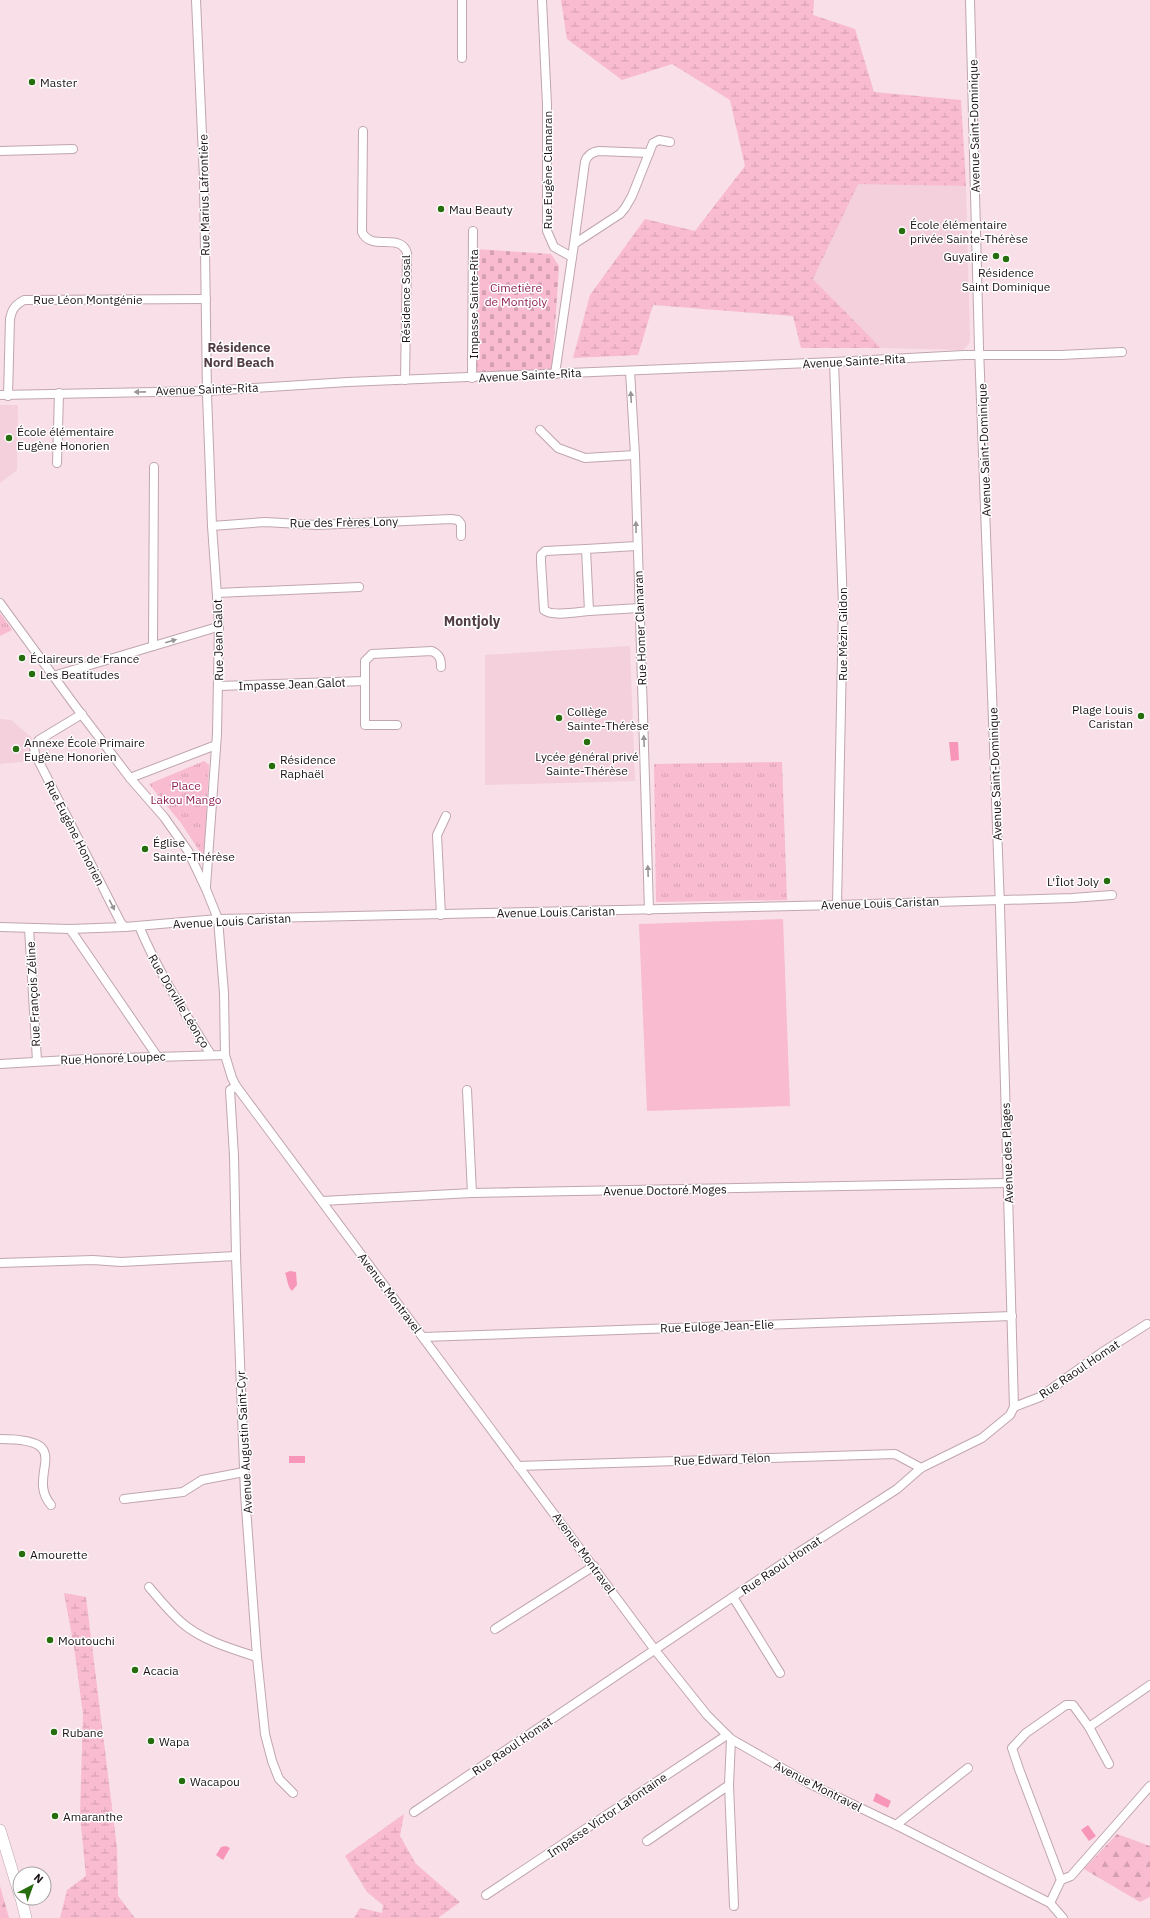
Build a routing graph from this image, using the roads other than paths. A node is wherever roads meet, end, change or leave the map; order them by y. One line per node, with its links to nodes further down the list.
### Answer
1 (196, 0): 14 (street, Rue Marius Lafrontière)
2 (462, 0): 5 (street)
3 (542, 0): 13 (street, Rue Eugène Clamaran)
4 (970, 0): 16 (street, Avenue Saint-Dominique)
5 (462, 58)
6 (364, 131): 21 (street, Résidence Sosal)
7 (670, 142): 10 (street)
8 (73, 149): 9 (street)
9 (0, 151)
10 (649, 152): 12 (street); 12 (street)
11 (473, 231): 20 (street, Impasse Sainte-Rita)
12 (574, 244): 13 (street)
13 (572, 257): 19 (street)
14 (206, 299): 22 (street, Rue Marius Lafrontière); 24 (street, Rue Léon Montgénie)
15 (1122, 352): 16 (street, Avenue Sainte-Rita)
16 (980, 356): 17 (street, Avenue Sainte-Rita); 51 (street, Avenue Saint-Dominique)
17 (834, 362): 18 (street, Avenue Sainte-Rita); 52 (street, Rue Mézin Gildon)
18 (630, 370): 19 (street, Avenue Sainte-Rita); 26 (street, Rue Homer Clamaran, one-way to 18)
19 (555, 374): 20 (street, Avenue Sainte-Rita)
20 (472, 378): 21 (street, Avenue Sainte-Rita)
21 (404, 380): 22 (street, Avenue Sainte-Rita)
22 (207, 391): 23 (street, Avenue Sainte-Rita, one-way to 23); 29 (street, Rue Jean Galot)
23 (59, 393): 24 (street, Avenue Sainte-Rita); 27 (street)
24 (4, 395)
25 (540, 430): 26 (street)
26 (635, 455): 31 (street, Rue Homer Clamaran, one-way to 26)
27 (57, 463)
28 (154, 467): 39 (street)
29 (212, 526): 30 (street, Rue des Frères Lony); 34 (street, Rue Jean Galot)
30 (461, 536)
31 (636, 546): 32 (street); 36 (street, Rue Homer Clamaran)
32 (586, 549): 37 (street); 37 (street)
33 (359, 587): 34 (street)
34 (217, 593): 38 (street, Rue Jean Galot)
35 (0, 603): 41 (street, Avenue Montravel)
36 (640, 608): 37 (street); 53 (street, Rue Homer Clamaran, one-way to 36)
37 (589, 611)
38 (219, 624): 39 (street, one-way to 38); 43 (street, Rue Jean Galot)
39 (153, 646): 41 (street)
40 (441, 667): 42 (street)
41 (53, 676): 44 (street, Avenue Montravel)
42 (364, 681): 43 (street, Impasse Jean Galot); 45 (street)
43 (219, 686): 46 (street, Rue Jean Galot)
44 (82, 714): 47 (street, Avenue Montravel); 58 (street, Rue Eugène Honorien, one-way to 58)
45 (397, 724)
46 (216, 745): 47 (street); 49 (street, Rue Jean Galot)
47 (130, 778): 49 (street, Avenue Montravel)
48 (446, 816): 54 (street)
49 (206, 889): 55 (street, Avenue Montravel)
50 (1112, 895): 51 (street, Avenue Louis Caristan)
51 (1000, 900): 52 (street, Avenue Louis Caristan); 68 (street, Avenue des Plages)
52 (837, 905): 53 (street, Avenue Louis Caristan)
53 (649, 910): 54 (street, Avenue Louis Caristan)
54 (441, 915): 55 (street, Avenue Louis Caristan)
55 (218, 919): 56 (street, Avenue Louis Caristan); 62 (street, Avenue Montravel)
56 (139, 926): 58 (street, Avenue Louis Caristan); 61 (street, Rue Dorville Léonço)
57 (0, 927): 59 (street, Avenue Louis Caristan)
58 (125, 927): 60 (street, Avenue Louis Caristan)
59 (29, 928): 60 (street, Avenue Louis Caristan); 64 (street, Rue François Zéline)
60 (70, 929): 63 (street)
61 (211, 1055): 62 (street, Rue Honoré Loupec); 63 (street, Rue Honoré Loupec)
62 (225, 1055): 66 (street, Avenue Montravel)
63 (157, 1056): 64 (street, Rue Honoré Loupec)
64 (37, 1061): 65 (street, Rue Honoré Loupec)
65 (0, 1064)
66 (236, 1086): 70 (street, Avenue Montravel); 71 (street, Avenue Augustin Saint-Cyr)
67 (467, 1090): 69 (street)
68 (1008, 1183): 69 (street, Avenue Doctoré Moges); 73 (street, Avenue des Plages)
69 (472, 1193): 70 (street, Avenue Doctoré Moges)
70 (322, 1201): 75 (street, Avenue Montravel)
71 (236, 1256): 72 (street); 80 (street, Avenue Augustin Saint-Cyr)
72 (0, 1263)
73 (1012, 1316): 75 (street, Rue Euloge Jean-Elie); 76 (street, Avenue des Plages)
74 (1147, 1324): 76 (street, Rue Raoul Homat)
75 (423, 1337): 78 (street, Avenue Montravel)
76 (1014, 1407): 79 (street, Rue Raoul Homat)
77 (0, 1439): 82 (street)
78 (518, 1466): 79 (street, Rue Edward Telon); 83 (street, Avenue Montravel)
79 (921, 1468): 85 (street, Rue Raoul Homat)
80 (244, 1472): 81 (street); 88 (street, Avenue Augustin Saint-Cyr)
81 (124, 1499)
82 (51, 1505)
83 (594, 1566): 86 (street); 87 (street, Avenue Montravel)
84 (150, 1587): 88 (street)
85 (733, 1597): 87 (street, Rue Raoul Homat); 89 (street)
86 (495, 1629)
87 (655, 1650): 92 (street, Avenue Montravel); 98 (street, Rue Raoul Homat)
88 (257, 1657): 97 (street, Avenue Augustin Saint-Cyr)
89 (780, 1673)
90 (1150, 1685): 91 (street)
91 (1089, 1727): 93 (street); 103 (street)
92 (729, 1737): 95 (street); 99 (street, Avenue Montravel); 104 (street, Impasse Victor Lafontaine)
93 (1109, 1764)
94 (968, 1768): 99 (street)
95 (729, 1785): 101 (street); 107 (street)
96 (1150, 1786): 103 (street)
97 (293, 1793)
98 (414, 1812)
99 (896, 1825): 105 (street, Avenue Montravel)
100 (0, 1830): 102 (street)
101 (647, 1841)
102 (12, 1870)
103 (1060, 1880): 105 (street)
104 (486, 1895)
105 (1050, 1903): 109 (street, Avenue Montravel)
106 (23, 1906): 108 (street)
107 (734, 1906)
108 (26, 1918)
109 (1062, 1918)

